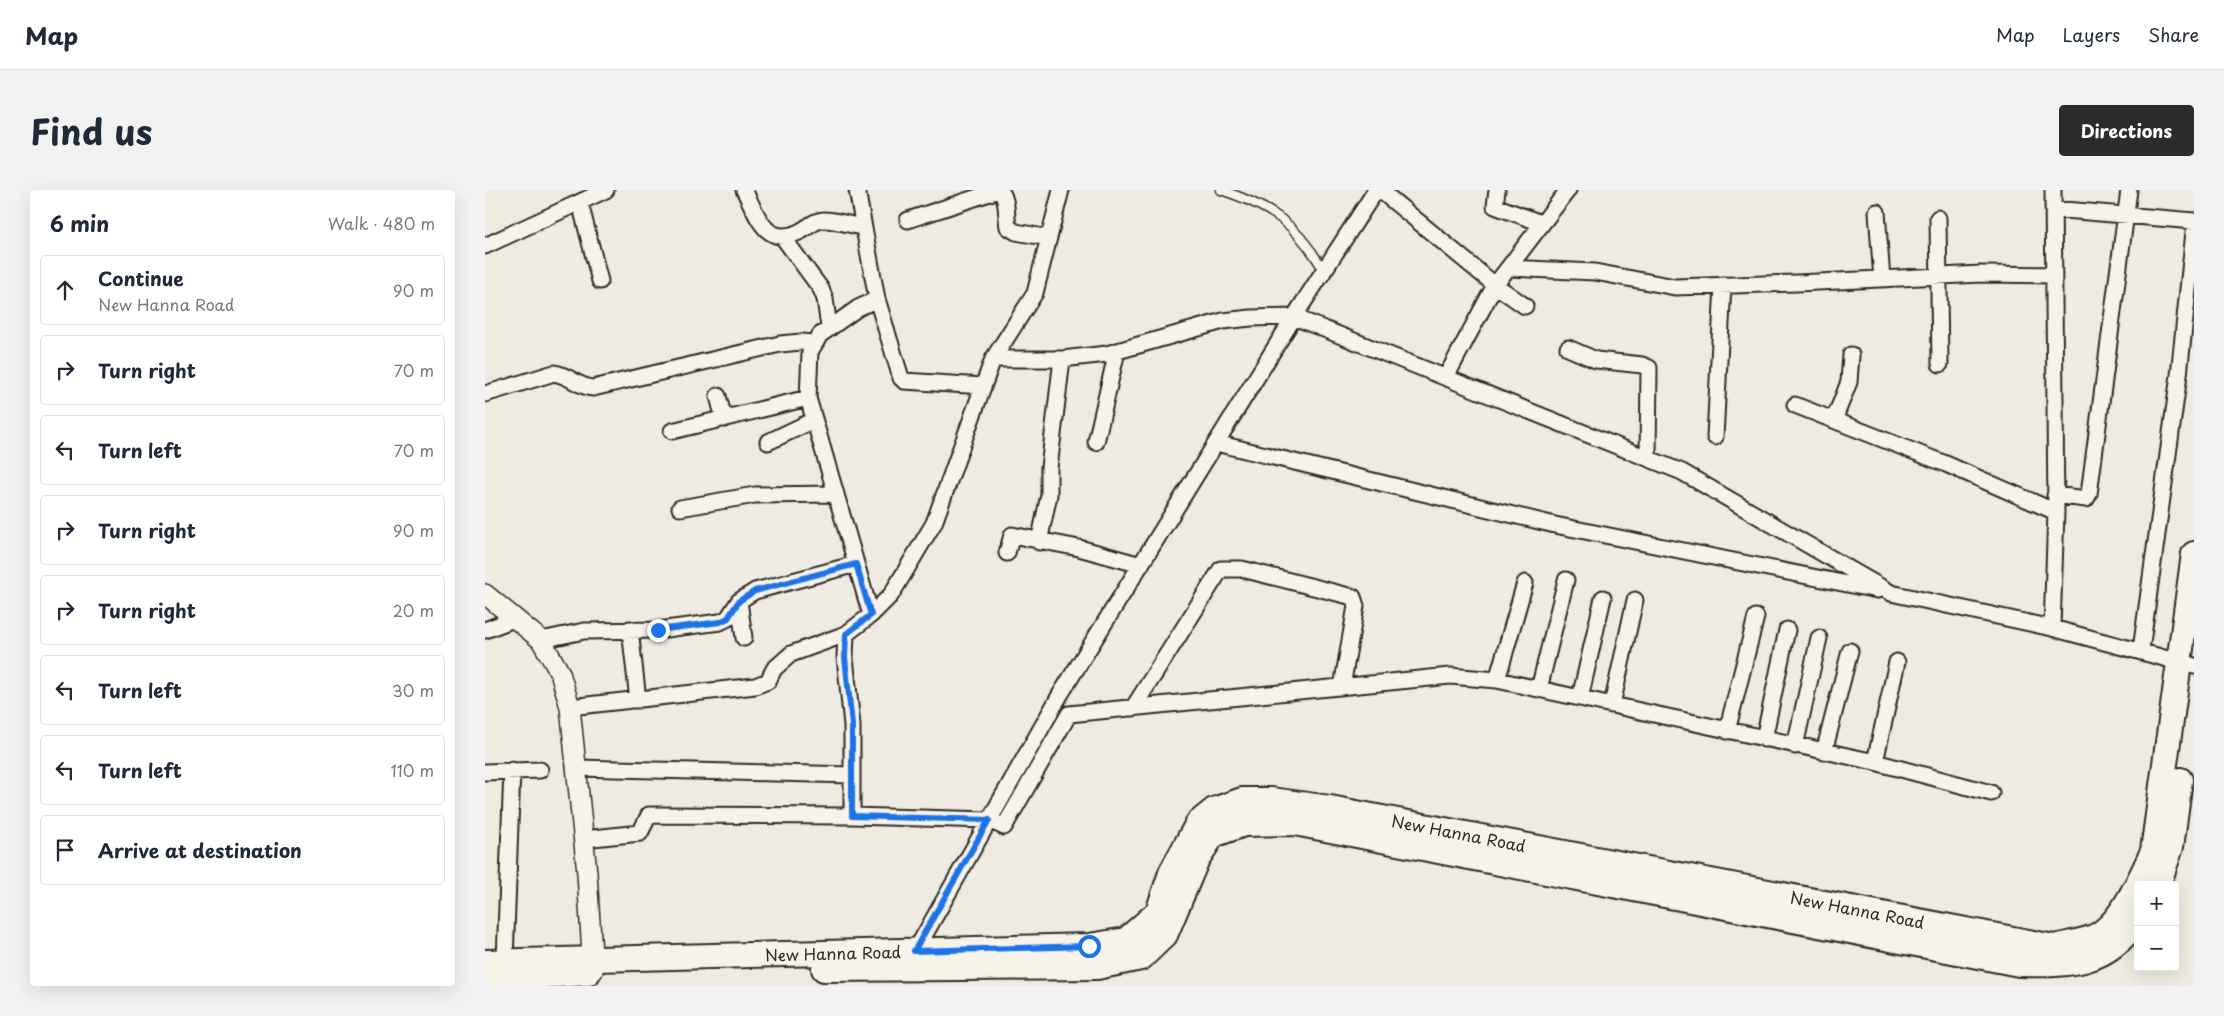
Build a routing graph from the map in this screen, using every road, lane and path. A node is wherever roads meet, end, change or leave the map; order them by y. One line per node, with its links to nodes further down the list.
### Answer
1 (606, 190): 12 (street)
2 (744, 190): 22 (street)
3 (857, 190): 20 (street)
4 (999, 190): 17 (street); 23 (street)
5 (1061, 190): 23 (street)
6 (1221, 190): 26 (lane)
7 (1497, 190): 19 (street)
8 (1568, 190): 19 (street)
9 (2053, 190): 13 (street)
10 (2129, 190): 15 (street)
11 (1382, 191): 26 (street); 31 (street)
12 (579, 203): 24 (street); 30 (street)
13 (2053, 209): 15 (street); 27 (street)
14 (1877, 212): 29 (street)
15 (2126, 215): 18 (street); 60 (street)
16 (1938, 218): 28 (street)
17 (908, 220)
18 (2194, 221)
19 (1541, 223): 25 (street)
20 (862, 227): 22 (street); 33 (street)
21 (2194, 232): 86 (street)
22 (782, 236): 36 (street)
23 (1049, 238): 41 (street)
24 (485, 246)
25 (1508, 268): 31 (street); 32 (street)
26 (1324, 271): 35 (street)
27 (2054, 275): 28 (street); 60 (street)
28 (1939, 276): 29 (street); 43 (street)
29 (1882, 279): 32 (street)
30 (600, 281)
31 (1495, 285): 34 (street); 44 (street)
32 (1723, 286): 54 (street)
33 (877, 299): 36 (street); 45 (street)
34 (1525, 306)
35 (1294, 317): 39 (street); 44 (street); 57 (street)
36 (829, 327): 37 (street)
37 (815, 343): 46 (street); 48 (street)
38 (1568, 348): 58 (street)
39 (1117, 351): 42 (street); 56 (street)
40 (1851, 355): 52 (street)
41 (993, 359): 42 (street); 45 (street)
42 (1062, 359): 63 (street)
43 (1940, 364)
44 (1446, 377): 58 (street)
45 (983, 386): 75 (street)
46 (485, 394)
47 (718, 396): 50 (street)
48 (808, 398): 50 (street); 51 (street)
49 (1795, 405): 52 (street)
50 (724, 419): 53 (street)
51 (814, 420): 55 (street); 59 (street)
52 (1833, 420): 62 (street)
53 (672, 431)
54 (1715, 437)
55 (767, 442)
56 (1096, 442)
57 (1216, 443): 67 (street); 70 (street)
58 (1648, 458): 70 (street)
59 (836, 494): 61 (street); 66 (street)
60 (2055, 495): 62 (street)
61 (680, 508)
62 (2056, 512): 78 (street)
63 (1039, 542): 64 (street); 67 (street)
64 (1007, 553)
65 (2194, 554): 89 (main road, New Hanna Road)
66 (856, 564): 74 (street); 75 (street)
67 (1141, 565): 111 (street)
68 (1566, 580): 93 (street)
69 (1525, 583): 90 (street)
70 (1891, 593): 78 (street)
71 (485, 594): 77 (street)
72 (1603, 598): 94 (street)
73 (1635, 600): 96 (street)
74 (739, 601): 79 (street); 83 (street)
75 (871, 615): 82 (street)
76 (1756, 617): 99 (street)
77 (514, 619): 80 (street); 85 (street)
78 (2053, 628): 86 (street)
79 (630, 629): 85 (street); 95 (street)
80 (485, 630)
81 (1787, 630): 100 (street)
82 (846, 634): 95 (street); 108 (street)
83 (744, 638)
84 (1819, 638): 101 (street)
85 (541, 640): 97 (street)
86 (2141, 650): 89 (street)
87 (1851, 651): 102 (street)
88 (1897, 662): 103 (street)
89 (2187, 664): 115 (main road, New Hanna Road)
90 (1497, 680): 92 (street); 93 (street)
91 (2194, 682): 113 (main road)
92 (1342, 687): 98 (street); 98 (street)
93 (1539, 689): 94 (street)
94 (1580, 698): 96 (street)
95 (638, 700): 97 (street)
96 (1613, 705): 99 (street)
97 (570, 708): 104 (street)
98 (1133, 708): 111 (street)
99 (1727, 731): 100 (street)
100 (1764, 739): 101 (street)
101 (1795, 746): 102 (street)
102 (1824, 752): 103 (street)
103 (1875, 762): 109 (street)
104 (577, 768): 108 (street); 112 (street)
105 (512, 770): 106 (street); 107 (street); 116 (street)
106 (540, 770)
107 (485, 772)
108 (851, 775): 110 (street)
109 (1991, 792)
110 (852, 816): 111 (street); 112 (street)
111 (989, 820): 115 (street)
112 (584, 839): 117 (street)
113 (2159, 881)
114 (2134, 925): 115 (main road, New Hanna Road)
115 (910, 960): 117 (main road, New Hanna Road)
116 (495, 961): 117 (main road, New Hanna Road)
117 (593, 970): 118 (main road, New Hanna Road)
118 (485, 980)

